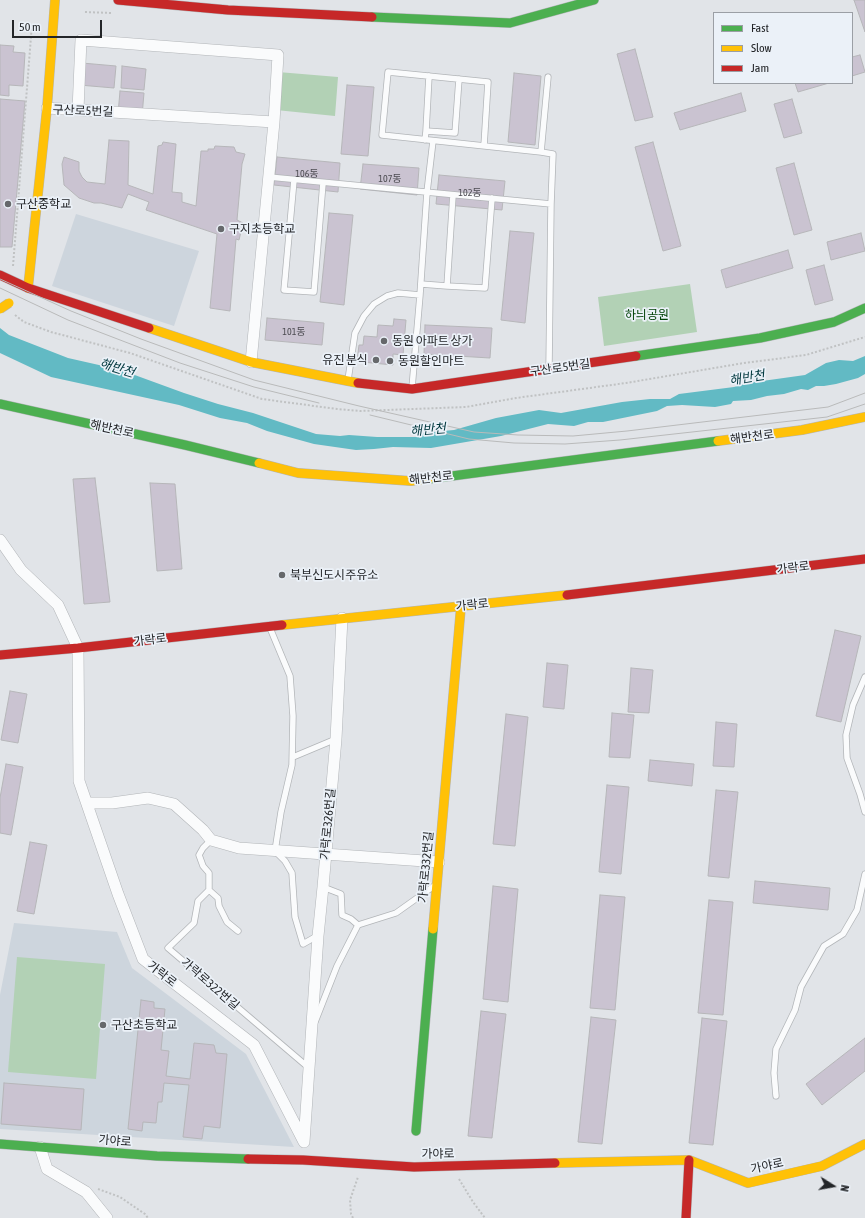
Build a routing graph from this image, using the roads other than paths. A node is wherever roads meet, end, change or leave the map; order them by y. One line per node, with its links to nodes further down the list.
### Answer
1 (55, 0): 7 (street)
2 (118, 0): 3 (street)
3 (594, 0)
4 (429, 76): 6 (lane); 10 (lane); 11 (lane)
5 (548, 77): 14 (lane)
6 (459, 79): 10 (lane); 13 (lane)
7 (48, 108): 8 (street, 구산로5번길); 25 (street, 구산로5번길)
8 (78, 110): 9 (street, 구산로5번길); 9 (street)
9 (274, 122): 15 (street)
10 (426, 131): 11 (lane)
11 (425, 140): 12 (lane)
12 (433, 140): 13 (lane); 18 (lane)
13 (484, 146): 14 (lane)
14 (541, 152): 21 (lane)
15 (269, 177): 16 (lane); 29 (street)
16 (294, 180): 17 (lane); 17 (lane)
17 (323, 183): 18 (lane)
18 (427, 192): 19 (lane); 23 (lane)
19 (453, 194): 20 (lane); 24 (lane)
20 (492, 198): 21 (lane); 24 (lane)
21 (551, 204): 30 (lane)
22 (0, 275): 25 (street, 구산로5번길)
23 (421, 284): 24 (lane); 26 (lane)
24 (447, 286)
25 (28, 288): 28 (street, bridge); 29 (street, 구산로5번길)
26 (420, 294): 31 (lane); 32 (lane)
27 (865, 308): 30 (street, 구산로5번길)
28 (0, 310)
29 (251, 362): 31 (street, 구산로5번길)
30 (549, 370): 32 (street, 구산로5번길)
31 (348, 382): 32 (street, 구산로5번길)
32 (412, 389)
33 (0, 404): 34 (street, 해반천로)
34 (865, 417)
35 (0, 540): 40 (street)
36 (865, 559): 37 (street, 가락로)
37 (461, 606): 38 (street, 가락로); 50 (street, 가락로332번길)
38 (342, 618): 39 (street, 가락로); 43 (street, 가락로326번길)
39 (269, 626): 40 (street, 가락로); 44 (lane)
40 (78, 648): 41 (street, 가락로); 45 (street, 가락로)
41 (0, 655)
42 (865, 677): 46 (lane)
43 (336, 739): 44 (lane); 49 (street, 가락로326번길)
44 (293, 756): 48 (lane)
45 (87, 803): 47 (street); 62 (street, 가락로)
46 (865, 812)
47 (211, 840): 48 (street); 54 (lane)
48 (275, 851): 49 (street); 57 (lane)
49 (326, 855): 50 (street); 53 (street, 가락로326번길)
50 (439, 862): 52 (street, 가락로332번길)
51 (865, 874): 60 (lane)
52 (437, 884): 55 (lane); 61 (street, 가락로332번길)
53 (323, 887): 55 (lane); 57 (street, 가락로326번길)
54 (209, 890): 56 (lane); 59 (lane, 가락로322번길)
55 (358, 925): 58 (lane, 가락로326번길)
56 (238, 931)
57 (318, 936): 58 (street, 가락로326번길)
58 (312, 1030): 59 (street, 가락로326번길)
59 (309, 1069): 62 (street, 가락로326번길)
60 (776, 1096)
61 (416, 1131)
62 (304, 1142)
63 (0, 1144): 65 (street, 가야로)
64 (865, 1144): 66 (street, 가야로)
65 (40, 1147): 66 (street, 가야로); 67 (street)
66 (689, 1160): 68 (street)
67 (107, 1218)
68 (686, 1218)

